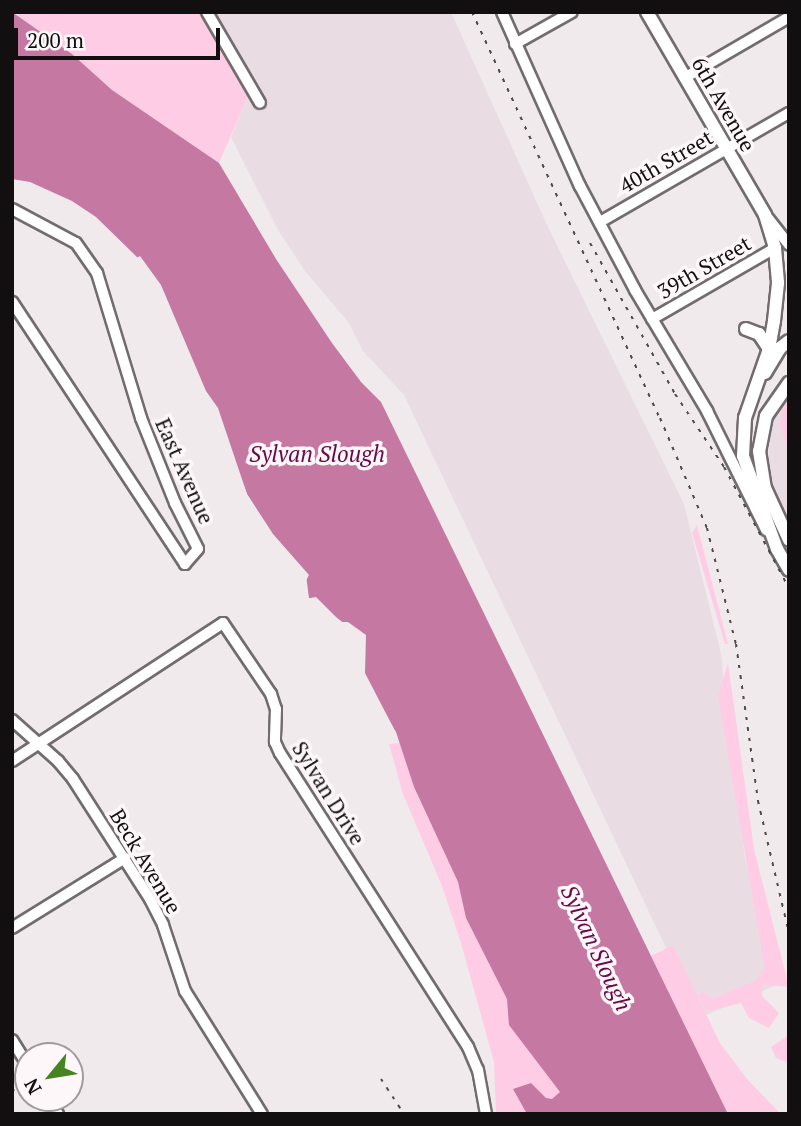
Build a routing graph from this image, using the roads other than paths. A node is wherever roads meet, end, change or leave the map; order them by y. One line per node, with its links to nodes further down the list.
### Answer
1 (207, 12): 8 (street)
2 (502, 12): 6 (street)
3 (572, 12): 6 (street)
4 (647, 12): 7 (main road, 6th Avenue)
5 (789, 17): 7 (street)
6 (515, 44): 12 (street)
7 (686, 76): 10 (main road, 6th Avenue)
8 (260, 103)
9 (789, 113): 10 (street, 40th Street)
10 (727, 148): 12 (street, 40th Street); 13 (main road, 6th Avenue)
11 (12, 209): 14 (street, East Avenue)
12 (600, 222): 15 (street)
13 (785, 244): 15 (street, 39th Street); 18 (main road, 6th Avenue)
14 (12, 302)
15 (652, 319): 22 (street)
16 (746, 329): 18 (main road)
17 (789, 341): 20 (main road)
18 (769, 349): 20 (main road, 6th Avenue)
19 (789, 383): 21 (main road)
20 (752, 394): 22 (main road)
21 (789, 540)
22 (777, 549): 23 (main road)
23 (789, 570)
24 (12, 720): 26 (street, Beck Avenue)
25 (60, 730): 26 (street, Sylvan Drive); 28 (street); 32 (street, Sylvan Drive)
26 (38, 744): 27 (street, Sylvan Drive); 28 (street, Beck Avenue)
27 (12, 761)
28 (66, 770): 29 (street, Beck Avenue)
29 (125, 858): 30 (street); 31 (street, Beck Avenue)
30 (12, 929)
31 (262, 1114)
32 (486, 1114)

